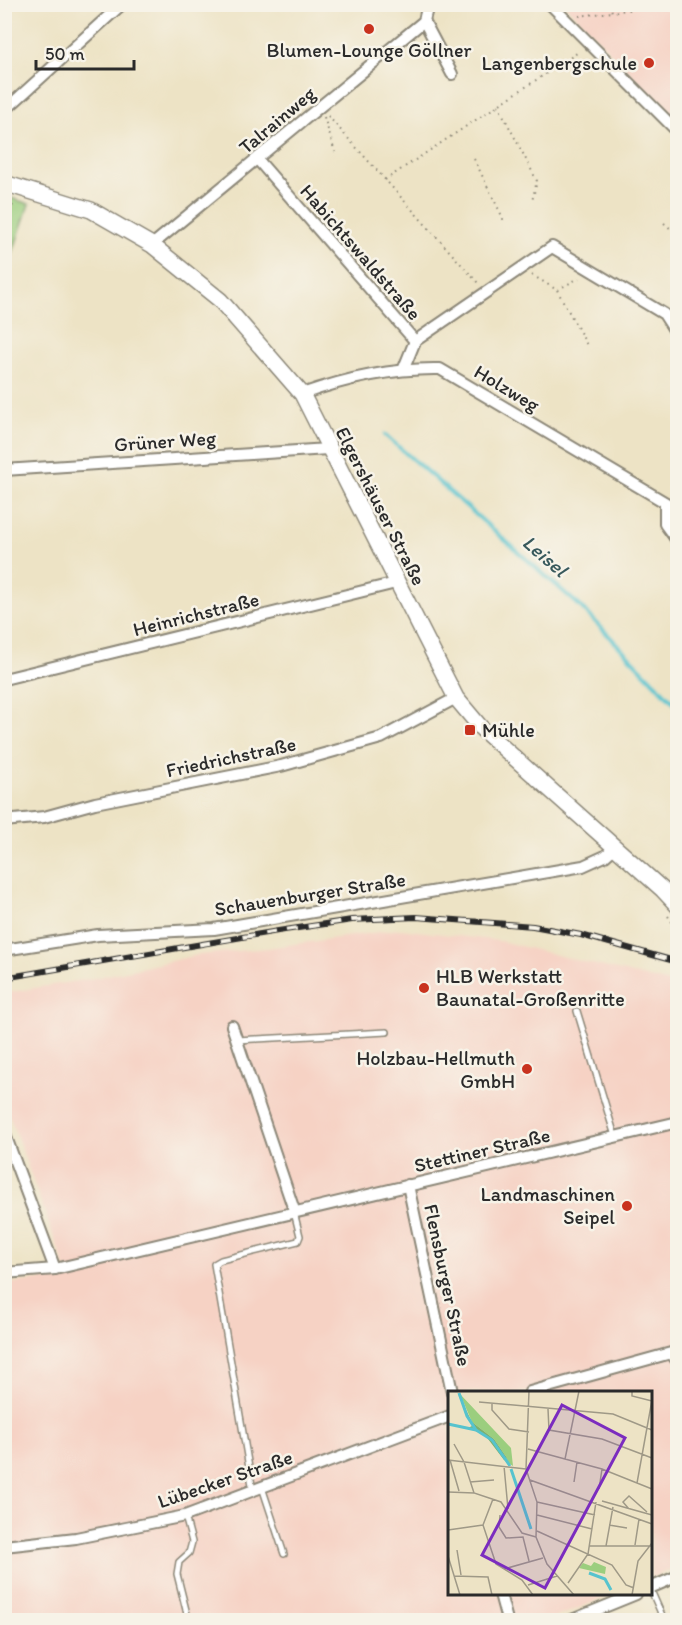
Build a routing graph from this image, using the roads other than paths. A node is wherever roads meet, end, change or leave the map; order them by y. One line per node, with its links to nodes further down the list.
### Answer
1 (122, 4): 6 (street)
2 (428, 4): 4 (street)
3 (550, 4): 7 (street)
4 (424, 21): 5 (street); 8 (street, Talrainweg)
5 (452, 74)
6 (4, 111)
7 (678, 132)
8 (258, 160): 10 (street, Talrainweg); 12 (street, Habichtswaldstraße)
9 (4, 183): 10 (street, Elgershäuser Straße)
10 (152, 245): 14 (street, Elgershäuser Straße)
11 (678, 336): 12 (street, Habichtswaldstraße)
12 (415, 341): 13 (street)
13 (404, 368): 14 (street, Holzweg); 17 (street, Holzweg)
14 (302, 394): 15 (street, Elgershäuser Straße)
15 (328, 449): 16 (street, Grüner Weg); 20 (street, Elgershäuser Straße)
16 (4, 470)
17 (665, 505): 18 (street, Holzweg); 19 (street)
18 (678, 510)
19 (678, 542)
20 (396, 583): 21 (street, Heinrichstraße); 22 (street, Elgershäuser Straße)
21 (4, 679)
22 (456, 698): 23 (street, Friedrichstraße); 24 (street, Elgershäuser Straße)
23 (4, 821)
24 (614, 848): 25 (street, Elgershäuser Straße); 26 (street, Schauenburger Straße)
25 (678, 906)
26 (4, 950)
27 (577, 1011): 33 (lane)
28 (232, 1026): 30 (street)
29 (387, 1032): 30 (lane)
30 (237, 1040): 35 (street)
31 (678, 1122): 33 (street, Stettiner Straße)
32 (4, 1132): 36 (street)
33 (615, 1138): 34 (street, Stettiner Straße)
34 (408, 1185): 35 (street, Stettiner Straße); 39 (street, Flensburger Straße)
35 (294, 1210): 36 (street, Stettiner Straße); 42 (lane)
36 (55, 1269): 37 (street, Stettiner Straße)
37 (4, 1273)
38 (677, 1360): 40 (street)
39 (453, 1391)
40 (534, 1391)
41 (448, 1417): 42 (street, Lübecker Straße)
42 (257, 1489): 43 (street, Lübecker Straße); 45 (lane)
43 (185, 1516): 44 (street, Lübecker Straße); 51 (lane)
44 (4, 1546)
45 (284, 1554)
46 (678, 1576): 47 (street)
47 (652, 1588)
48 (652, 1591): 54 (lane)
49 (501, 1595): 52 (street)
50 (631, 1595): 53 (street)
51 (187, 1614)
52 (507, 1620)
53 (572, 1620)
54 (663, 1620)

